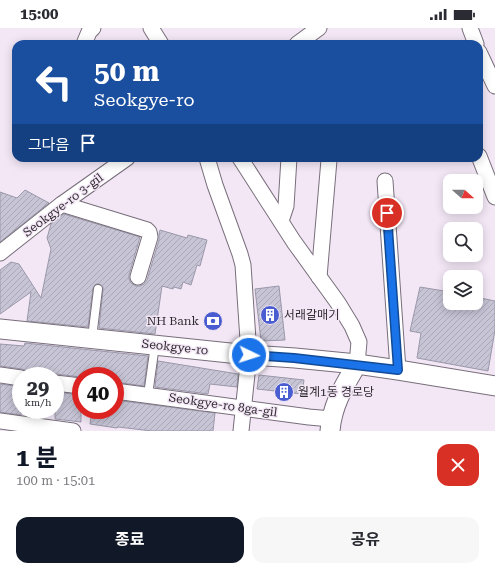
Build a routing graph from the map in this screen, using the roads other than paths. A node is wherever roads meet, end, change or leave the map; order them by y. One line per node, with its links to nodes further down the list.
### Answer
1 (93, 28): 5 (street)
2 (151, 28): 6 (street)
3 (319, 28): 7 (street)
4 (470, 28): 8 (street)
5 (86, 40)
6 (158, 40)
7 (302, 40)
8 (474, 40)
9 (483, 60): 10 (street)
10 (495, 86)
11 (121, 162): 19 (street, Seokgye-ro 3-gil)
12 (208, 162): 28 (street)
13 (243, 162): 20 (street)
14 (289, 162): 20 (street)
15 (329, 162): 23 (street)
16 (481, 162): 18 (street)
17 (385, 181): 30 (street)
18 (495, 197)
19 (62, 204): 21 (street, Seokgye-ro 3-gil); 22 (street)
20 (281, 221): 23 (street)
21 (0, 253)
22 (138, 277)
23 (319, 277): 29 (street)
24 (98, 289): 26 (lane)
25 (0, 328): 26 (street, Seokgye-ro)
26 (92, 338): 27 (street, Seokgye-ro)
27 (155, 345): 28 (street, Seokgye-ro); 35 (lane)
28 (249, 355): 29 (street, Seokgye-ro); 36 (street)
29 (357, 364): 30 (street, Seokgye-ro); 38 (street)
30 (398, 370): 33 (street, Seokgye-ro)
31 (0, 376): 32 (street)
32 (12, 377)
33 (495, 386)
34 (124, 392): 35 (street, Seokgye-ro 8ga-gil)
35 (148, 395): 36 (street, Seokgye-ro 8ga-gil)
36 (243, 408): 38 (street, Seokgye-ro 8ga-gil); 40 (street)
37 (0, 421): 39 (street)
38 (330, 425)
39 (73, 431)
40 (241, 431)

